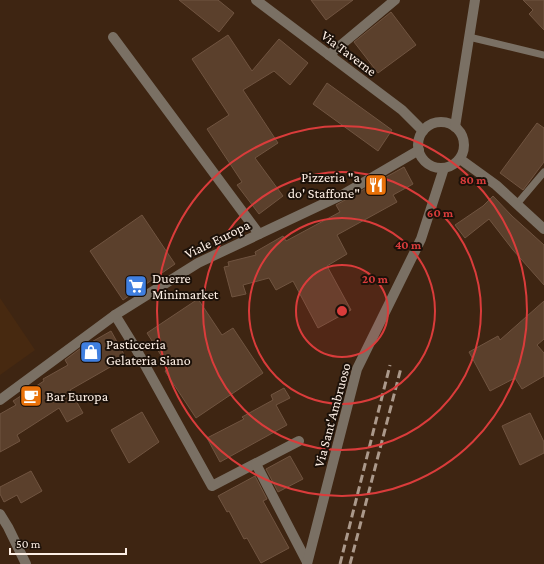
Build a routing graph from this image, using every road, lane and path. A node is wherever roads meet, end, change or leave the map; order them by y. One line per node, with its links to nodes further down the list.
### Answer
1 (256, 0): 6 (street, Via Taverne)
2 (395, 0): 6 (street)
3 (475, 0): 5 (street)
4 (113, 36): 16 (street)
5 (469, 37): 7 (lane); 8 (street)
6 (329, 55): 9 (street, Via Taverne)
7 (544, 55)
8 (455, 127): 9 (street); 11 (street)
9 (423, 131): 10 (street)
10 (419, 150): 12 (street); 16 (street, Viale Europa)
11 (460, 159): 12 (street); 14 (street)
12 (444, 168): 22 (street, Via Sant'Ambruoso)
13 (544, 172): 14 (lane)
14 (517, 204): 15 (street)
15 (544, 229)
16 (258, 234): 17 (street, Viale Europa)
17 (115, 315): 18 (street, Viale Europa); 20 (street)
18 (0, 400)
19 (299, 441): 20 (street)
20 (256, 464): 22 (street)
21 (0, 514): 23 (street)
22 (307, 563)
23 (26, 564)

